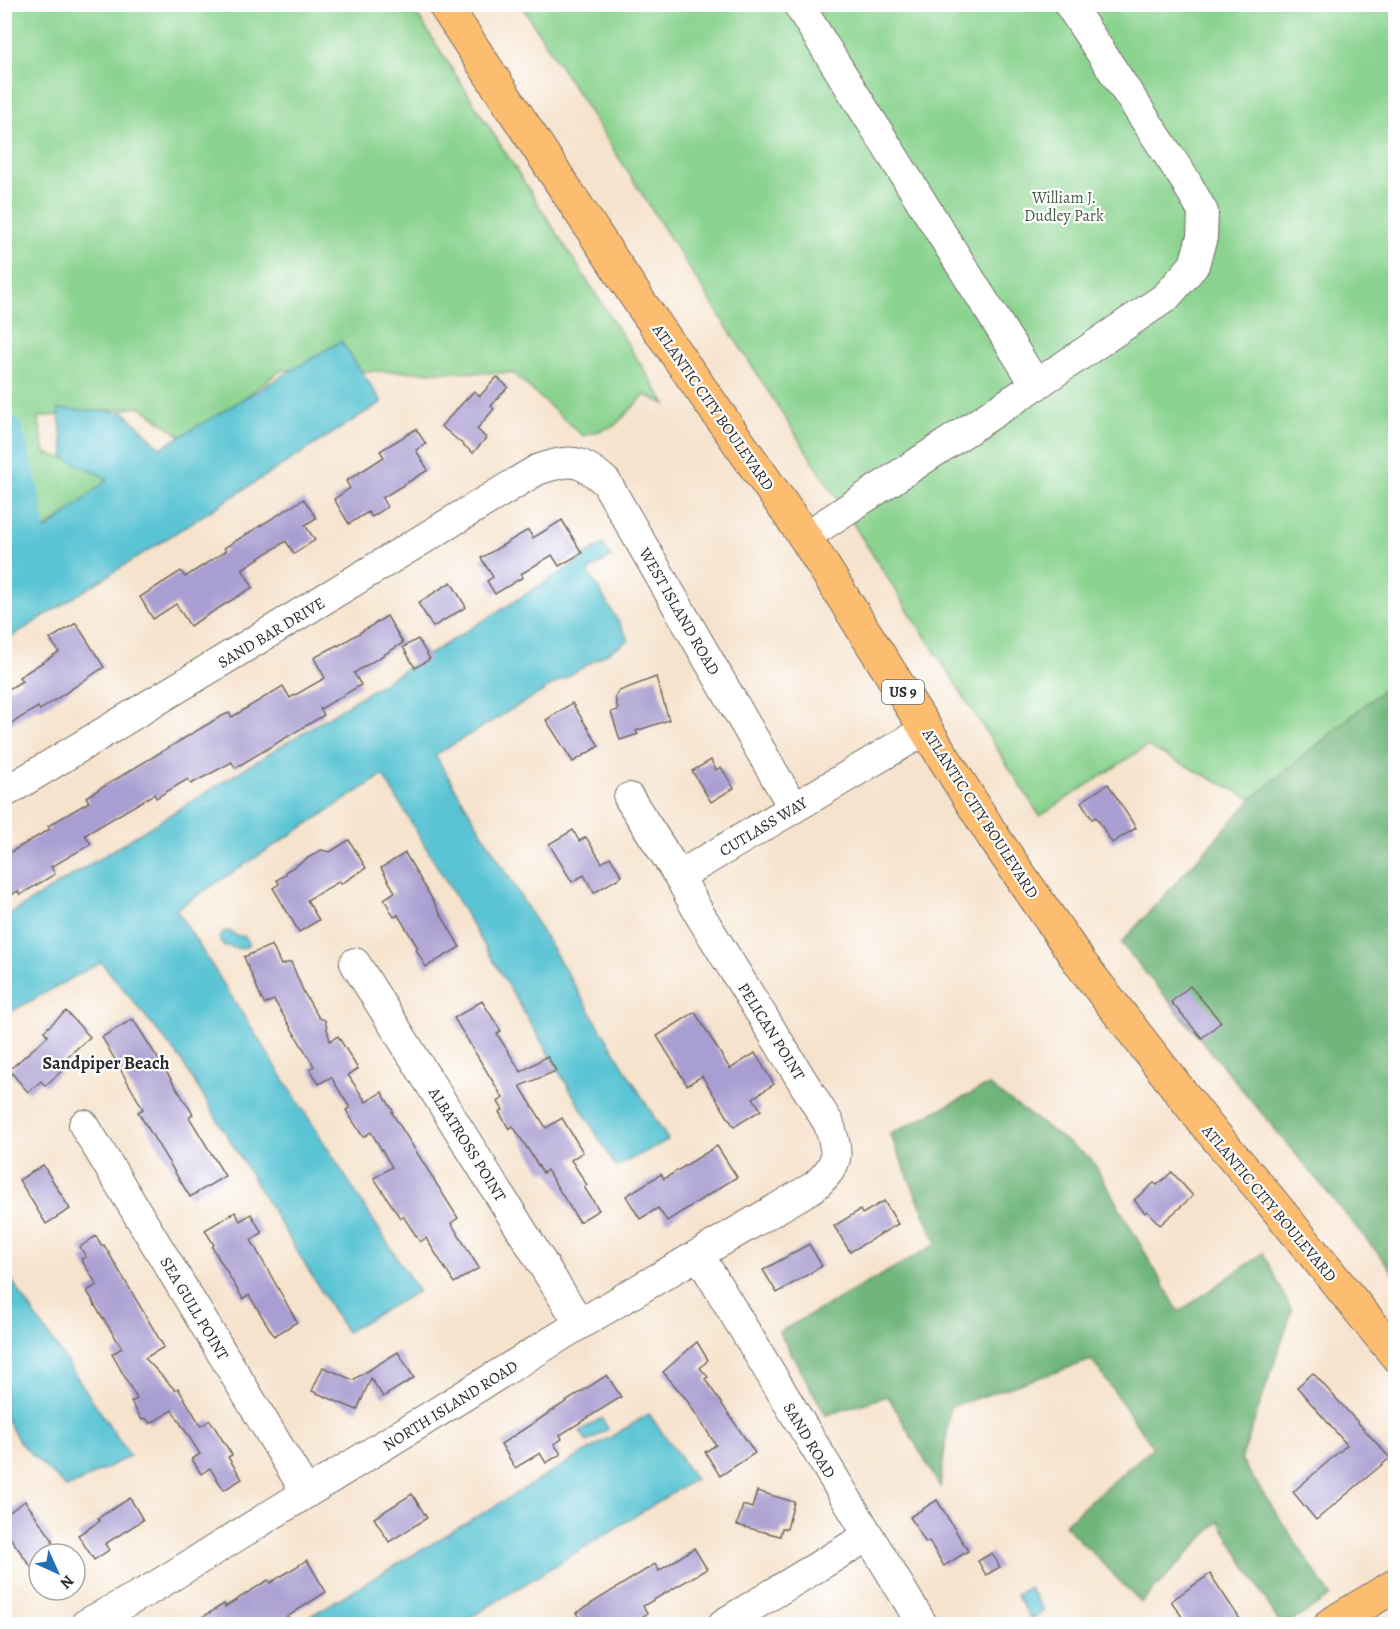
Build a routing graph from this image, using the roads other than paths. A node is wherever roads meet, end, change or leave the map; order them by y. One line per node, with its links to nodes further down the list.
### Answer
1 (444, 4): 6 (main road, ATLANTIC CITY BOULEVARD / US 9)
2 (798, 4): 4 (street)
3 (1069, 4): 4 (street)
4 (1036, 385): 6 (street)
5 (537, 470): 8 (street, SAND BAR DRIVE); 10 (street, WEST ISLAND ROAD)
6 (805, 537): 7 (main road, ATLANTIC CITY BOULEVARD / US 9)
7 (927, 729): 10 (street, CUTLASS WAY); 17 (main road, ATLANTIC CITY BOULEVARD / US 9)
8 (4, 794)
9 (629, 798): 11 (street)
10 (794, 807): 11 (street, CUTLASS WAY)
11 (679, 876): 14 (street, PELICAN POINT)
12 (355, 963): 16 (street, ALBATROSS POINT)
13 (84, 1125): 18 (street, SEA GULL POINT)
14 (815, 1186): 15 (street, NORTH ISLAND ROAD)
15 (699, 1255): 16 (street, NORTH ISLAND ROAD); 19 (street, SAND ROAD)
16 (580, 1324): 18 (street, NORTH ISLAND ROAD)
17 (1395, 1354)
18 (306, 1492): 21 (street, NORTH ISLAND ROAD)
19 (868, 1536): 22 (street); 23 (street, SAND ROAD)
20 (1395, 1585): 24 (main road)
21 (86, 1624)
22 (723, 1624)
23 (922, 1624)
24 (1331, 1624)

